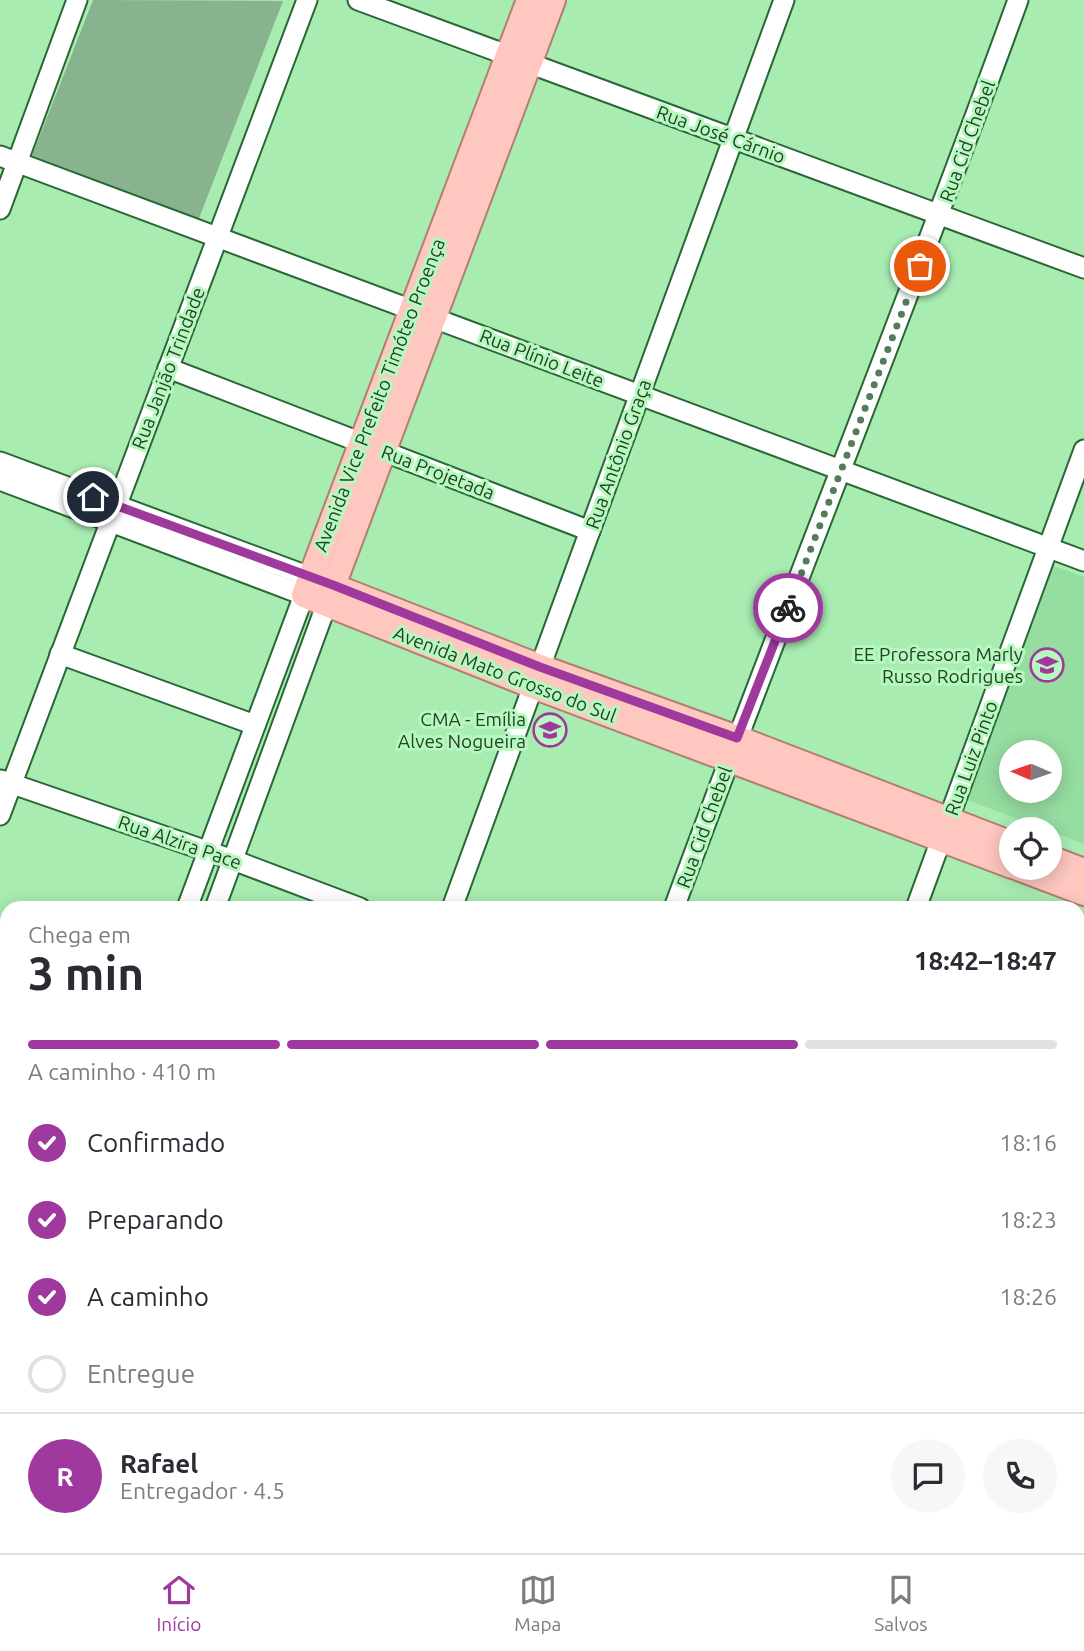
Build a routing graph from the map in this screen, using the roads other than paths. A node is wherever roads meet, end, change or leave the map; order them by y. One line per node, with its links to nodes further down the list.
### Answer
1 (77, 0): 10 (street)
2 (307, 0): 13 (street, Rua Janjão Trindade)
3 (358, 0): 8 (street, Rua José Cárnio)
4 (529, 0): 8 (main road, Avenida Vice Prefeito Timóteo Proença)
5 (553, 0): 8 (main road, Avenida Vice Prefeito Timóteo Proença)
6 (784, 0): 9 (street, Rua Antônio Graça)
7 (1018, 0): 12 (street, Rua Cid Chebel)
8 (519, 59): 9 (street, Rua José Cárnio); 15 (main road, Avenida Vice Prefeito Timóteo Proença)
9 (733, 138): 12 (street, Rua José Cárnio); 17 (street, Rua Antônio Graça)
10 (9, 159): 11 (street); 13 (street, Rua Plínio Leite)
11 (0, 209)
12 (940, 215): 14 (street, Rua José Cárnio); 21 (street, Rua Cid Chebel)
13 (218, 237): 15 (street, Rua Plínio Leite); 16 (street, Rua Janjão Trindade)
14 (1084, 268)
15 (423, 314): 17 (street, Rua Plínio Leite); 18 (main road, Avenida Vice Prefeito Timóteo Proença)
16 (168, 368): 18 (street, Rua Projetada); 23 (street, Rua Janjão Trindade)
17 (640, 395): 21 (street, Rua Plínio Leite); 24 (street, Rua Antônio Graça)
18 (373, 447): 24 (street, Rua Projetada); 27 (main road, Avenida Vice Prefeito Timóteo Proença)
19 (1084, 450): 25 (street, Rua Luiz Pinto)
20 (0, 462): 23 (street, Avenida Mato Grosso do Sul)
21 (841, 470): 25 (street, Rua Plínio Leite); 31 (street, Rua Cid Chebel)
22 (0, 480): 23 (street, Avenida Mato Grosso do Sul)
23 (113, 514): 27 (street, Avenida Mato Grosso do Sul); 28 (street, Rua Janjão Trindade)
24 (590, 531): 29 (street, Rua Antônio Graça)
25 (1048, 548): 26 (street, Rua Plínio Leite); 34 (street, Rua Luiz Pinto)
26 (1084, 561)
27 (319, 590): 29 (main road, Avenida Mato Grosso do Sul); 30 (street, Avenida Vice Prefeito Timóteo Proença); 38 (street, Avenida Vice Prefeito Timóteo Proença)
28 (60, 654): 30 (street); 32 (street, Rua Janjão Trindade)
29 (537, 677): 31 (main road, Avenida Mato Grosso do Sul); 46 (street, Rua Antônio Graça)
30 (255, 725): 36 (street, Avenida Vice Prefeito Timóteo Proença)
31 (733, 749): 34 (main road, Avenida Mato Grosso do Sul); 47 (street, Rua Cid Chebel)
32 (6, 782): 33 (street, Rua Janjão Trindade); 36 (street, Rua Alzira Pace)
33 (0, 815)
34 (945, 830): 35 (main road, Avenida Mato Grosso do Sul); 37 (main road, Avenida Mato Grosso do Sul); 48 (street, Rua Luiz Pinto)
35 (999, 841)
36 (208, 852): 38 (street, Rua Alzira Pace); 43 (street, Avenida Vice Prefeito Timóteo Proença)
37 (999, 859)
38 (233, 860): 44 (street, Avenida Vice Prefeito Timóteo Proença); 45 (street, Rua Alzira Pace)
39 (1062, 863): 40 (main road)
40 (1084, 871)
41 (1050, 880): 42 (main road)
42 (1084, 893)
43 (190, 901)
44 (218, 901)
45 (341, 901)
46 (455, 901)
47 (677, 901)
48 (919, 901)

